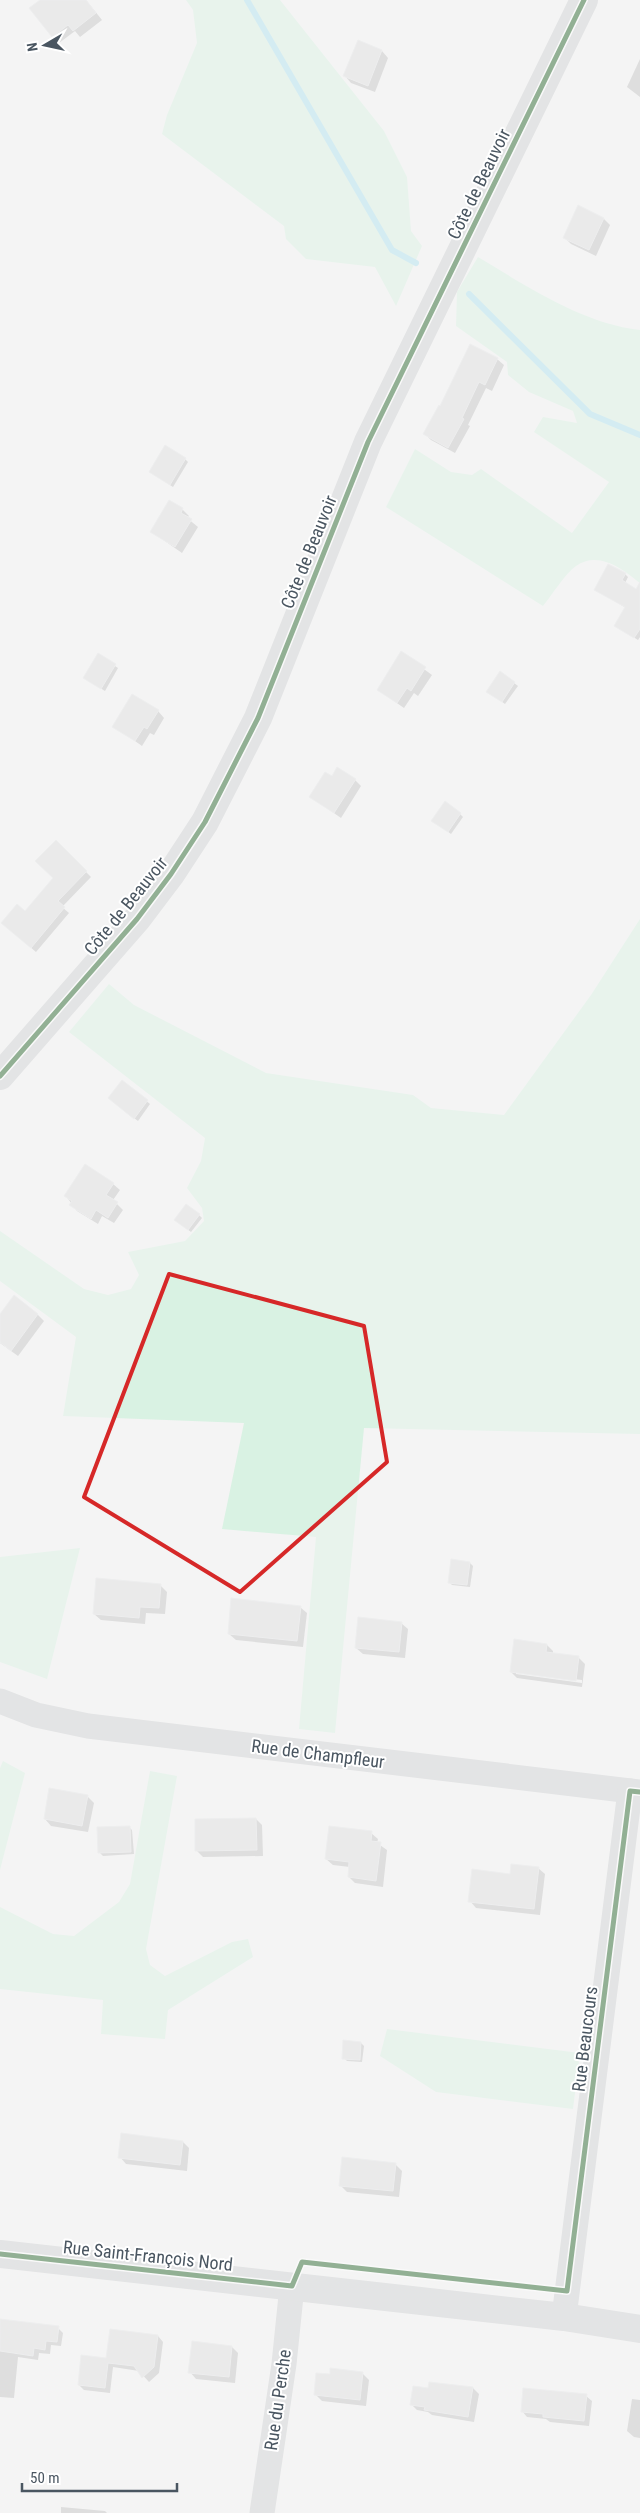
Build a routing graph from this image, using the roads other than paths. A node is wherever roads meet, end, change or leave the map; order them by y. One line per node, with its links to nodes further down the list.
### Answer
1 (584, 0): 2 (street, Côte de Beauvoir)
2 (0, 1076)
3 (0, 1701): 4 (street, Rue de Champfleur)
4 (635, 1792): 7 (street, Rue Beaucours)
5 (0, 2254): 6 (street, Rue Saint-François Nord)
6 (292, 2286): 7 (street, Rue Saint-François Nord); 9 (street, Rue du Perche)
7 (564, 2317): 8 (street, Rue Saint-François Nord)
8 (640, 2329)
9 (262, 2513)

